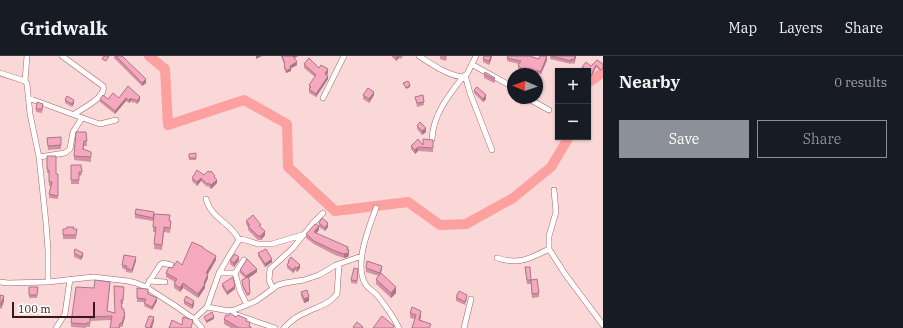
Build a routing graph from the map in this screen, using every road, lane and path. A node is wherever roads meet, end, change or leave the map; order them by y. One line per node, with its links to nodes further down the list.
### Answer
1 (27, 56): 9 (street)
2 (62, 56): 15 (street)
3 (344, 56): 12 (street)
4 (419, 56): 8 (street)
5 (476, 56): 6 (street)
6 (472, 65): 8 (street); 10 (street)
7 (0, 73): 9 (street)
8 (464, 76): 18 (street); 19 (street)
9 (25, 81): 11 (street)
10 (507, 84)
11 (28, 98): 15 (street); 20 (street)
12 (322, 98)
13 (538, 104): 14 (street)
14 (549, 110)
15 (74, 114): 16 (street)
16 (82, 118): 17 (street); 20 (street)
17 (116, 120)
18 (432, 139)
19 (492, 150)
20 (39, 156): 37 (street)
21 (554, 190): 27 (street)
22 (206, 199): 26 (street)
23 (376, 208): 28 (street)
24 (323, 213): 25 (street)
25 (305, 234): 26 (street); 41 (street)
26 (239, 240): 33 (street)
27 (549, 249): 29 (street); 47 (street)
28 (362, 256): 31 (street); 52 (street)
29 (497, 258)
30 (244, 260): 34 (street)
31 (339, 264): 41 (street); 51 (street)
32 (171, 265): 38 (street)
33 (219, 273): 34 (street); 44 (street)
34 (234, 273): 43 (street)
35 (70, 279): 37 (street); 40 (street); 48 (street)
36 (0, 282): 37 (street)
37 (48, 282)
38 (149, 282): 39 (street); 40 (street)
39 (166, 282)
40 (146, 287): 46 (street)
41 (273, 289): 43 (street)
42 (471, 299): 53 (street)
43 (247, 304): 45 (street)
44 (207, 307): 45 (street); 46 (street)
45 (229, 311): 50 (street)
46 (194, 319): 49 (street)
47 (603, 324)
48 (56, 328)
49 (202, 328)
50 (275, 328)
51 (284, 328)
52 (399, 328)
53 (464, 328)

